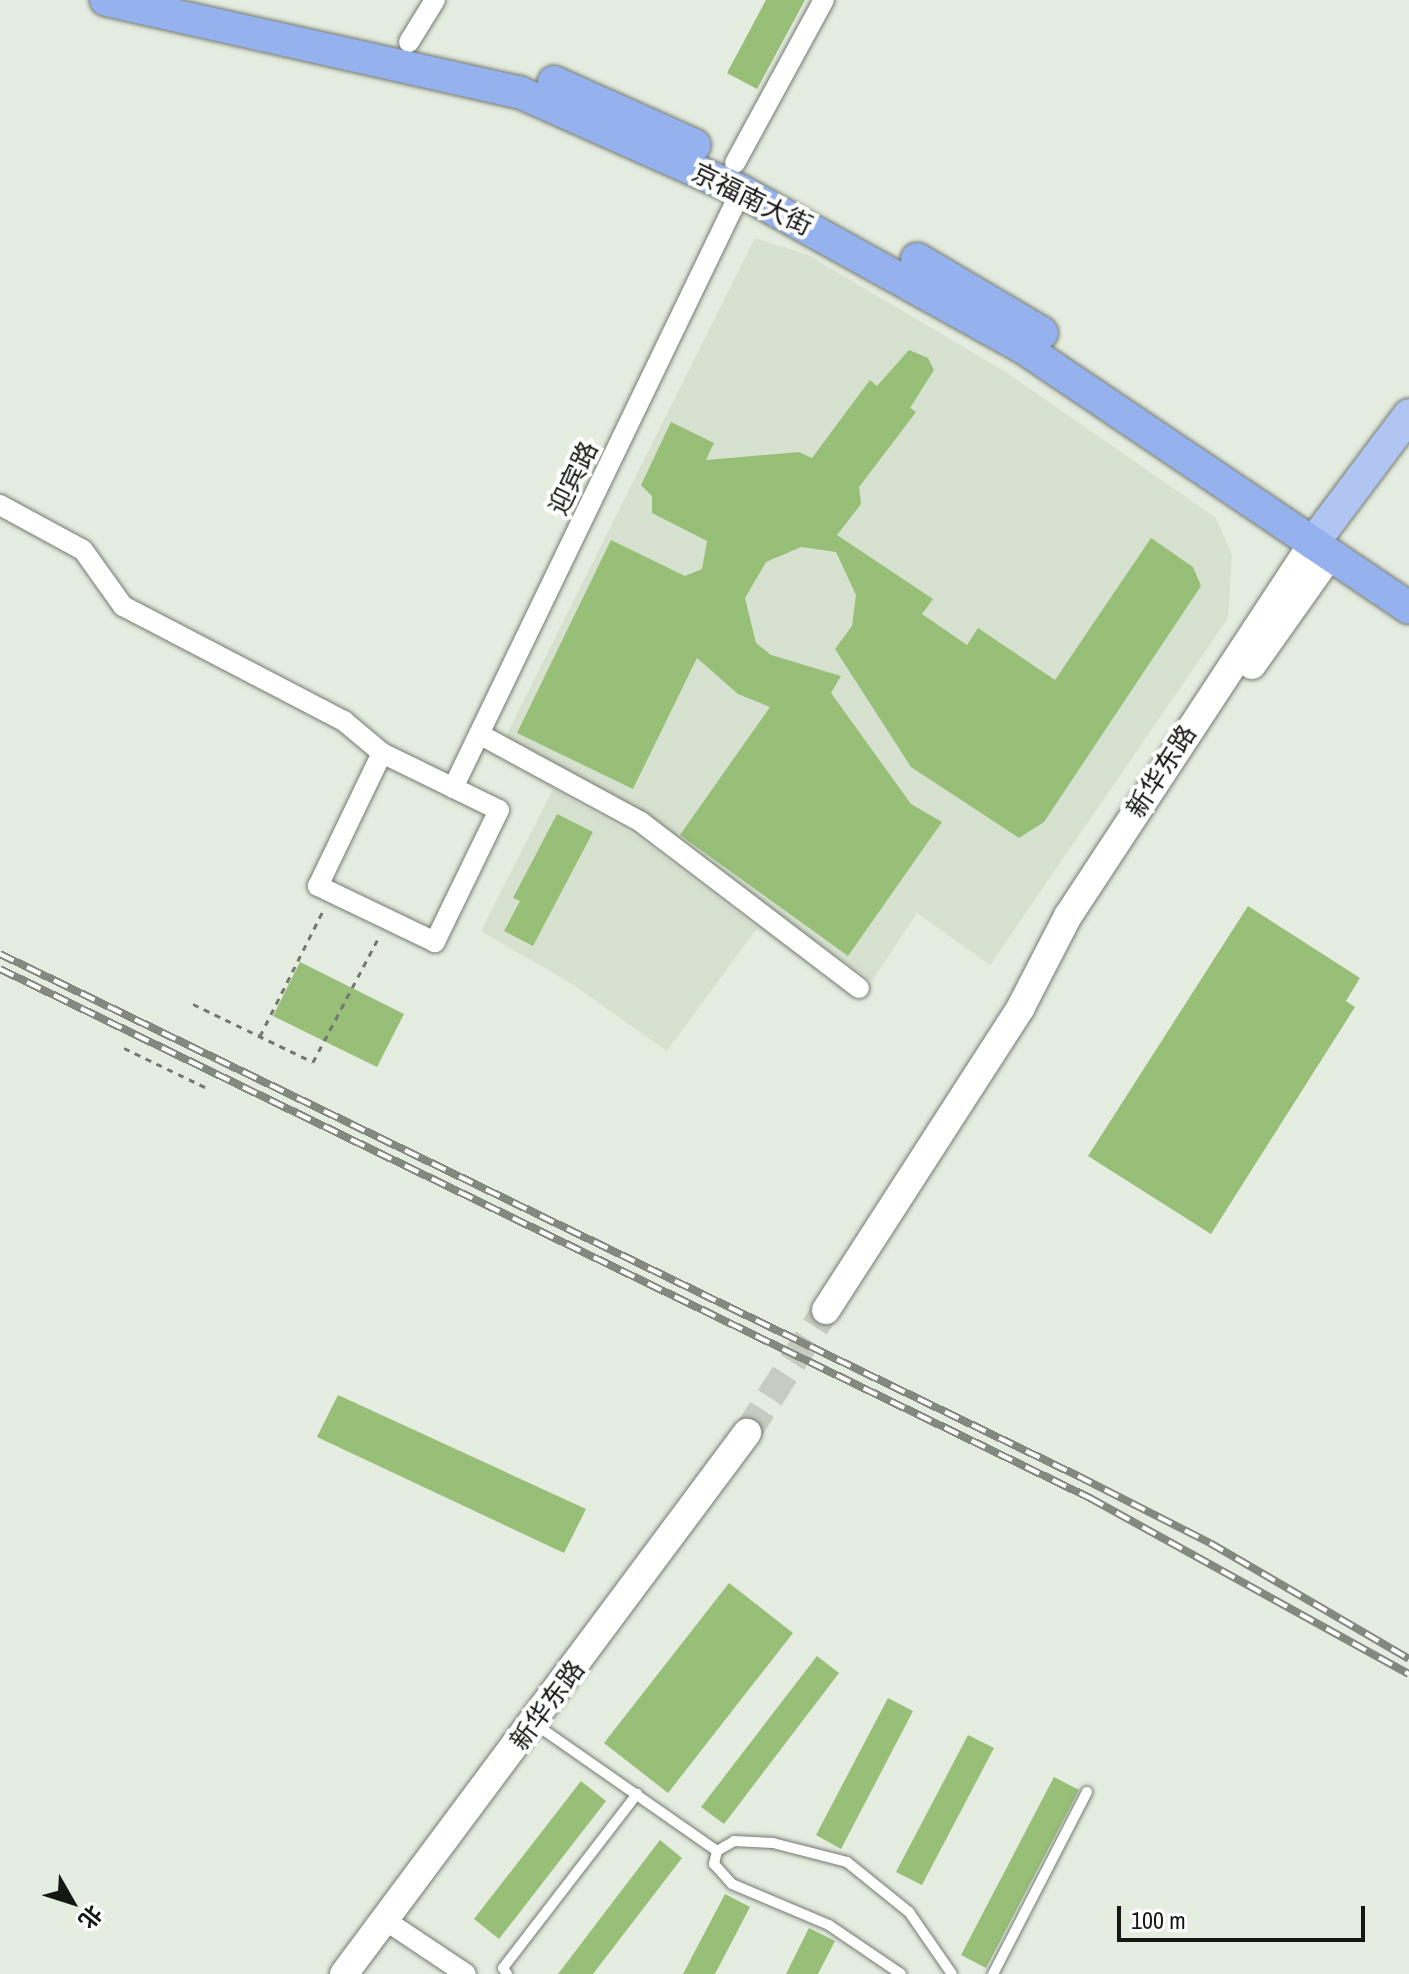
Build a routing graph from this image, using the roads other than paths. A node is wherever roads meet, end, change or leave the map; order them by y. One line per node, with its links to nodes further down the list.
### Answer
1 (106, 0): 6 (highway, 京福南大街)
2 (213, 0): 5 (highway, 京福南大街)
3 (435, 0): 5 (street)
4 (824, 0): 6 (street, 迎宾路)
5 (409, 42): 6 (highway, 京福南大街)
6 (738, 177): 10 (highway, 京福南大街); 13 (street, 迎宾路)
7 (1409, 415): 10 (main road)
8 (1409, 449): 10 (main road)
9 (0, 505): 14 (street)
10 (1328, 540): 11 (highway); 12 (highway); 17 (main road, 新华东路)
11 (1409, 581)
12 (1409, 608)
13 (479, 734): 15 (street, 迎宾路); 16 (street)
14 (382, 753): 15 (street); 15 (street)
15 (453, 788)
16 (859, 988)
17 (826, 1310)
18 (747, 1433): 19 (main road, 新华东路)
19 (534, 1723): 21 (lane); 23 (main road, 新华东路)
20 (1087, 1792): 29 (lane)
21 (637, 1794): 22 (lane); 26 (lane)
22 (717, 1851): 27 (lane); 28 (lane)
23 (385, 1920): 24 (main road, 新华东路); 25 (street)
24 (344, 1974)
25 (466, 1974)
26 (507, 1974)
27 (901, 1974)
28 (952, 1974)
29 (993, 1974)

